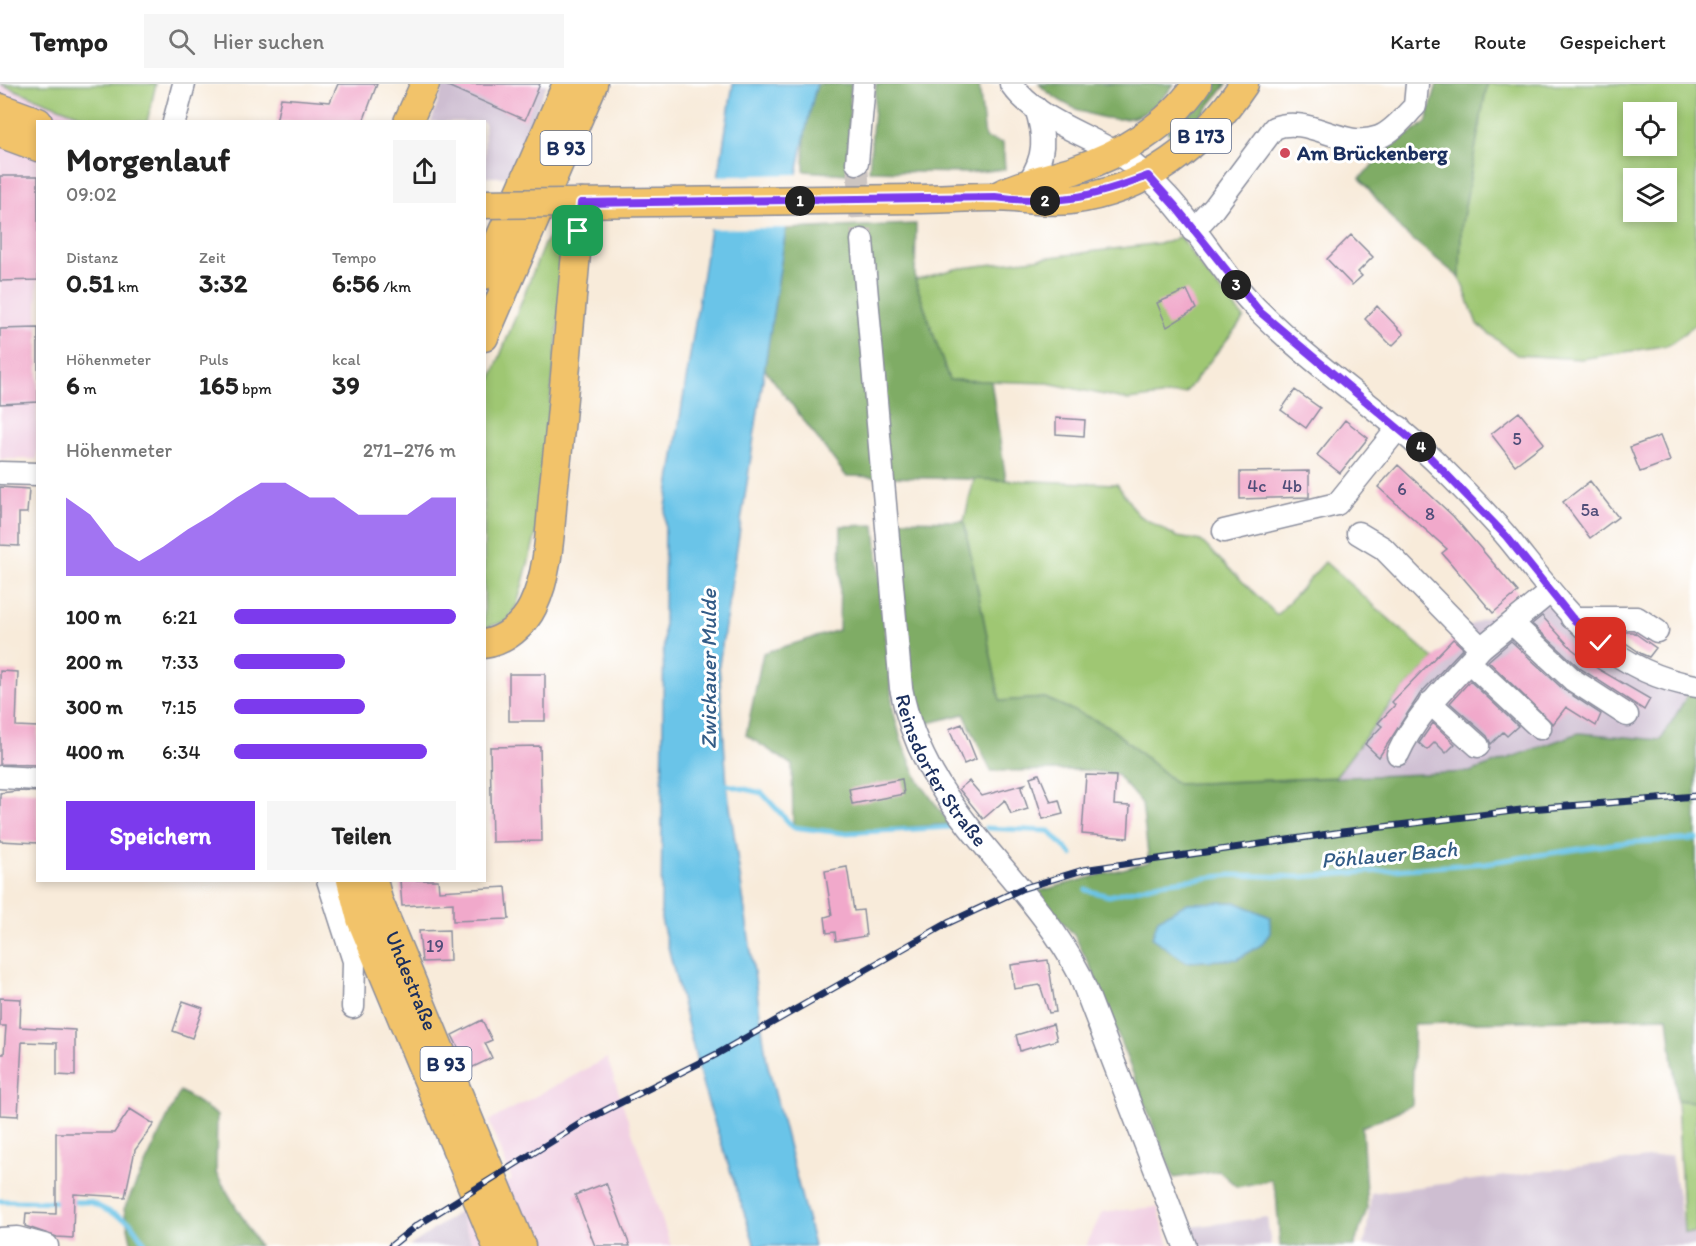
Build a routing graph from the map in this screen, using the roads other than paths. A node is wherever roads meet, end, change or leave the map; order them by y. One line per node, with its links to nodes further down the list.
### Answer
1 (184, 84): 12 (street)
2 (425, 84): 13 (main road)
3 (567, 84): 26 (main road, B 93)
4 (593, 84): 27 (main road, B 93)
5 (864, 84): 18 (street)
6 (1011, 84): 11 (street)
7 (1197, 84): 17 (main road, B 173)
8 (1244, 84): 19 (main road, B 173)
9 (1417, 84): 24 (street)
10 (0, 108): 14 (main road)
11 (1036, 108): 17 (street); 20 (street)
12 (175, 120)
13 (409, 120)
14 (36, 121)
15 (0, 133): 16 (main road)
16 (36, 146)
17 (1116, 152): 19 (street); 20 (main road, B 173)
18 (857, 163)
19 (1148, 176): 21 (main road, B 173); 24 (street)
20 (1028, 183): 21 (main road, B 173)
21 (995, 197): 22 (main road, B 173, bridge)
22 (581, 203): 23 (main road, B 173, bridge); 37 (main road)
23 (486, 204)
24 (1193, 231): 28 (street)
25 (862, 240): 55 (street, Reinsdorfer Straße)
26 (486, 270)
27 (486, 333)
28 (1399, 427): 31 (street); 33 (street)
29 (0, 473): 30 (street)
30 (36, 474)
31 (1224, 531)
32 (1358, 533): 38 (street)
33 (1550, 592): 34 (street); 35 (street)
34 (1572, 618): 36 (street); 39 (street)
35 (1512, 623): 38 (street); 41 (street)
36 (1657, 631)
37 (486, 644)
38 (1475, 655): 40 (street); 42 (street)
39 (1696, 686)
40 (1430, 703): 43 (street); 44 (street)
41 (1627, 715)
42 (1540, 728)
43 (1478, 746)
44 (1398, 754)
45 (0, 777): 46 (street)
46 (36, 779)
47 (329, 882): 50 (street)
48 (352, 882): 53 (main road, Uhdestraße / B 93)
49 (374, 882): 54 (main road, Uhdestraße / B 93)
50 (353, 1007)
51 (0, 1239): 52 (street)
52 (47, 1246)
53 (497, 1246)
54 (521, 1246)
55 (1185, 1246)

